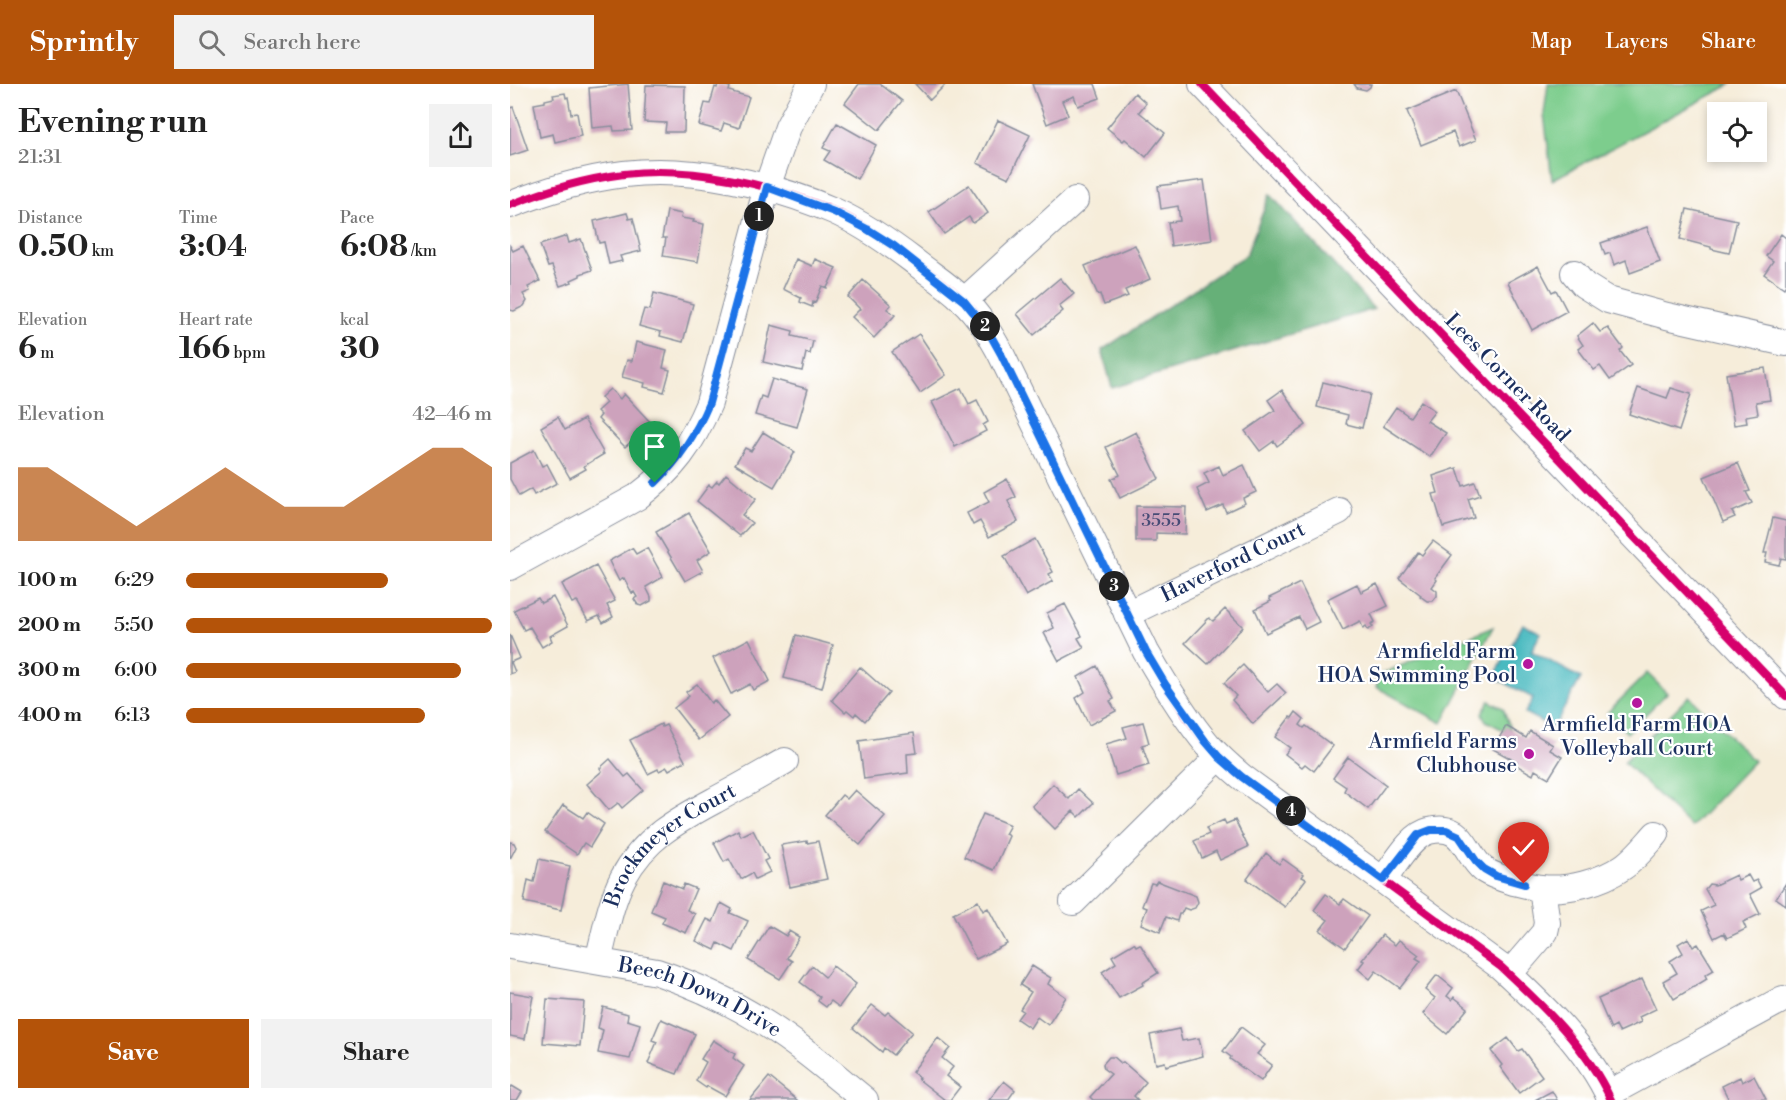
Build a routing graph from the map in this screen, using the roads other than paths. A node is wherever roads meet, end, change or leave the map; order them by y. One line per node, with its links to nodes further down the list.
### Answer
1 (811, 84): 3 (street)
2 (1202, 84): 12 (street, Lees Corner Road)
3 (767, 187): 5 (street); 7 (street); 10 (street)
4 (1076, 200): 7 (street)
5 (510, 205)
6 (1574, 273): 8 (street)
7 (964, 301): 11 (street)
8 (1786, 343)
9 (1339, 511): 11 (street, Haverford Court)
10 (510, 567)
11 (1127, 614): 13 (street)
12 (1786, 696)
13 (1219, 757): 16 (street); 18 (street)
14 (785, 762): 20 (street, Brockmeyer Court)
15 (1656, 834): 17 (street)
16 (1383, 880): 17 (street); 21 (street)
17 (1542, 889): 21 (street)
18 (1073, 902)
19 (510, 946): 20 (street, Beech Down Drive)
20 (598, 961): 24 (street, Beech Down Drive)
21 (1509, 974): 23 (street)
22 (1783, 999): 23 (street)
23 (1609, 1097)
24 (865, 1100)

